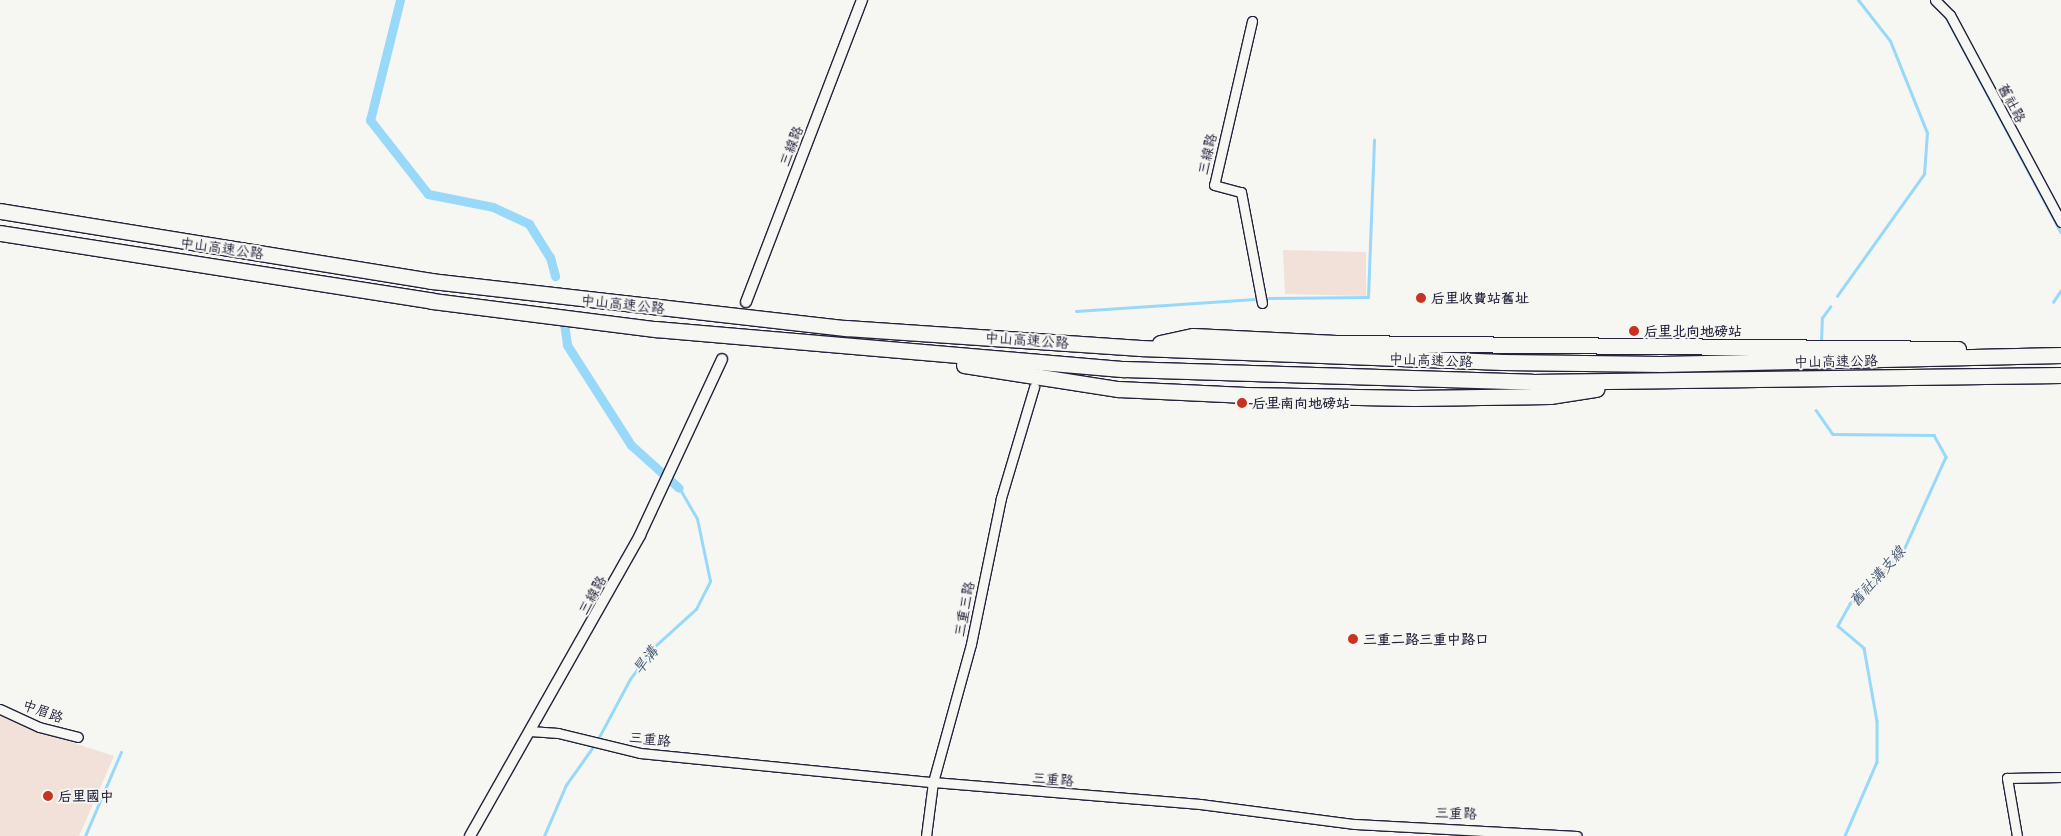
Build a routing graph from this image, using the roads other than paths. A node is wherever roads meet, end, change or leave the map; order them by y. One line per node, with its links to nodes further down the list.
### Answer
1 (862, 0): 7 (street, 三線路)
2 (1935, 0): 5 (street, 舊社路)
3 (1252, 21): 8 (street, 三線路)
4 (0, 211): 10 (highway, 中山高速公路)
5 (2061, 222)
6 (0, 233): 9 (highway, 中山高速公路)
7 (746, 302)
8 (1262, 303)
9 (807, 343): 13 (highway, 中山高速公路); 13 (highway)
10 (2061, 356)
11 (722, 359): 16 (street, 三線路)
12 (2061, 375): 13 (highway, 中山高速公路)
13 (1659, 381)
14 (1034, 387): 19 (street, 三重三路)
15 (0, 709): 17 (street, 中眉路)
16 (530, 731): 19 (street, 三重路); 20 (street, 三線路)
17 (78, 737)
18 (2061, 777): 23 (street)
19 (933, 782): 21 (street, 三重三路); 22 (street, 三重路)
20 (470, 836)
21 (926, 836)
22 (1577, 836)
23 (2017, 836)

